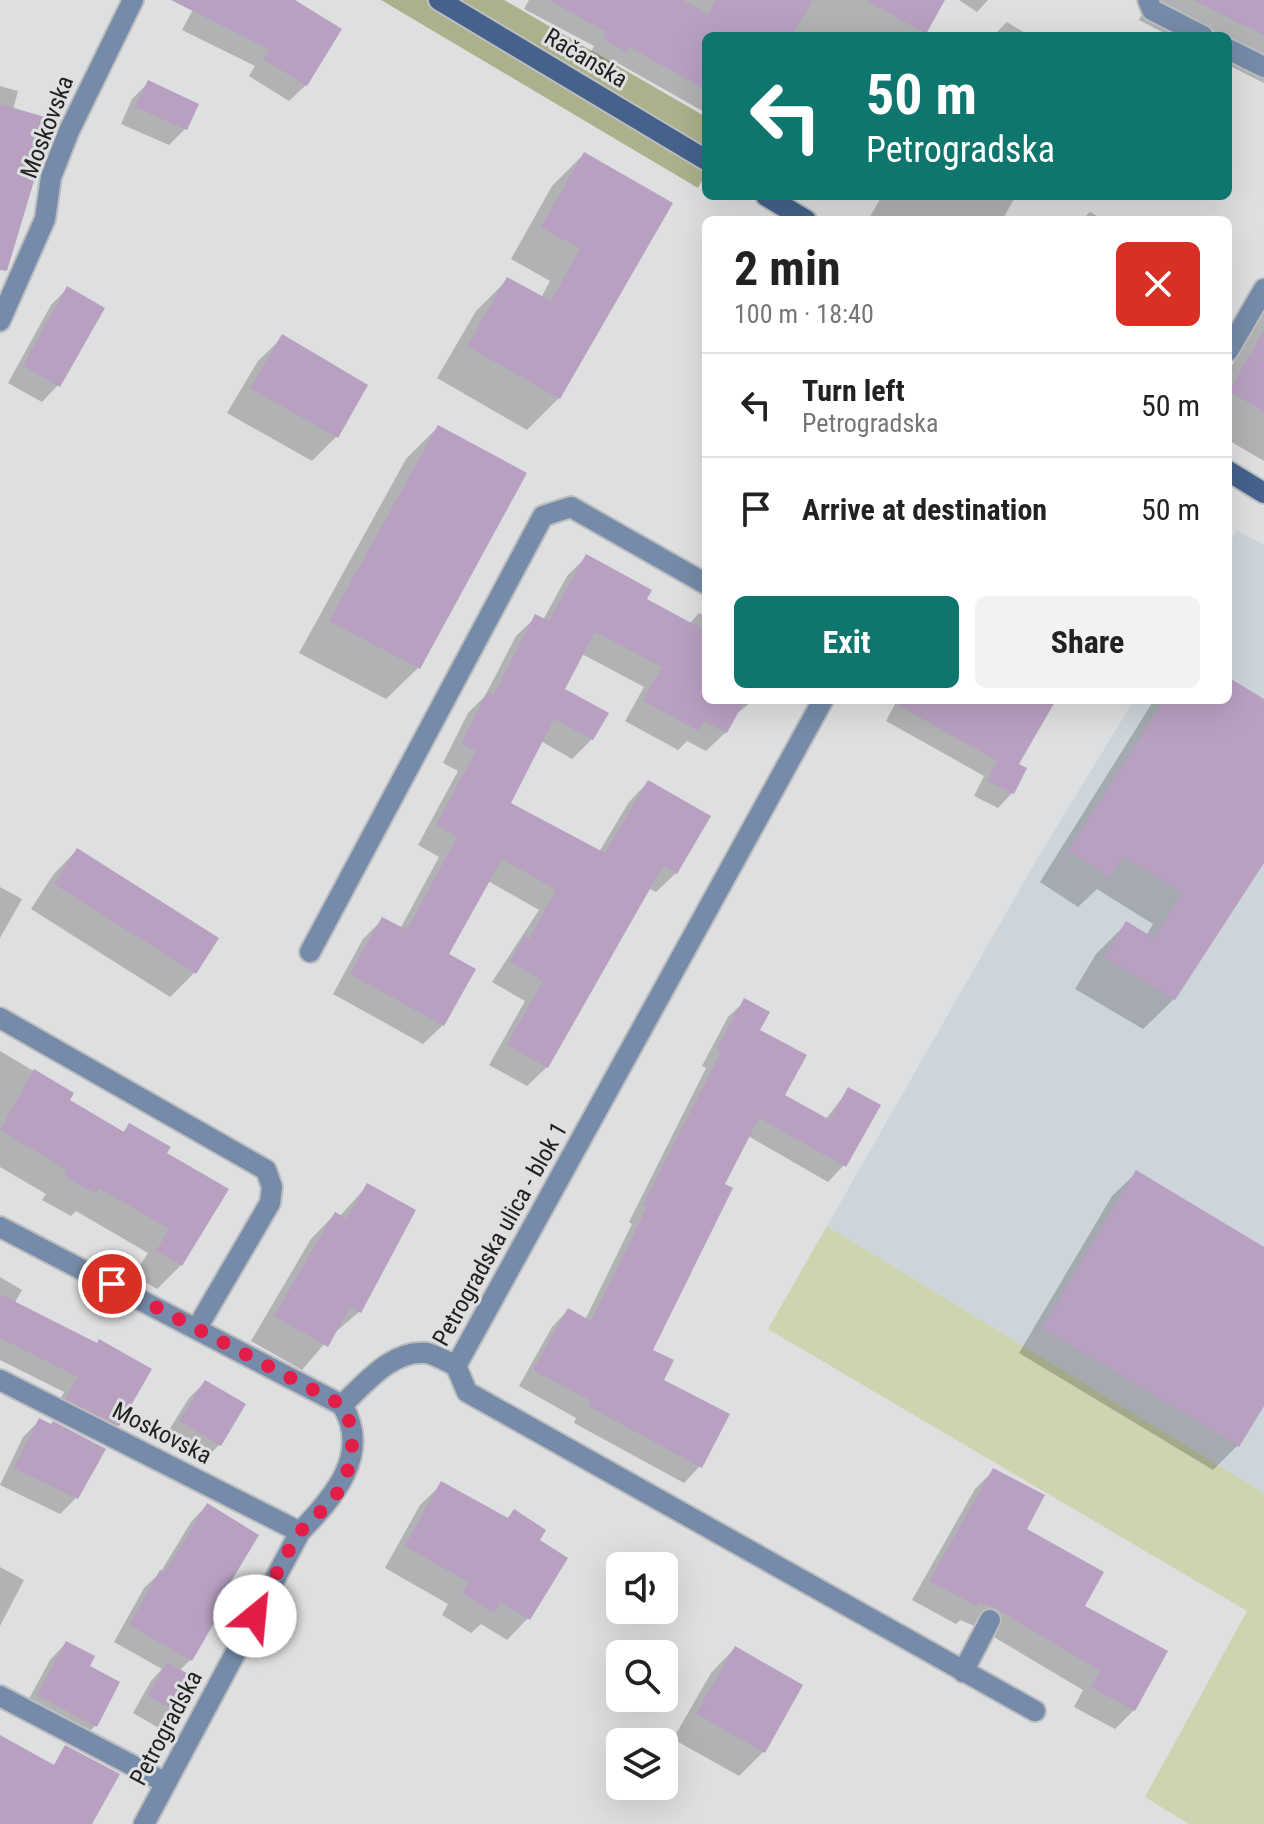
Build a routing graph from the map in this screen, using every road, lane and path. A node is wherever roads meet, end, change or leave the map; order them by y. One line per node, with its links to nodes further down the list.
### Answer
1 (133, 0): 10 (street, Moskovska)
2 (439, 0): 7 (main road, Račanska)
3 (1148, 0): 4 (street)
4 (1195, 32)
5 (1232, 51): 6 (street)
6 (1264, 67)
7 (702, 158)
8 (773, 200): 9 (main road)
9 (799, 216)
10 (8, 287): 12 (street, Moskovska)
11 (1264, 289): 13 (street)
12 (0, 321)
13 (1232, 344)
14 (1232, 473): 15 (main road)
15 (1264, 493)
16 (702, 582): 18 (street)
17 (821, 704): 22 (street, Petrogradska ulica - blok 1)
18 (310, 952)
19 (0, 1018): 21 (street)
20 (0, 1227): 21 (street)
21 (197, 1328): 24 (street)
22 (456, 1366): 24 (street); 27 (street, Petrogradska ulica - blok 1)
23 (0, 1380): 25 (street, Moskovska)
24 (342, 1405): 25 (street, Petrogradska)
25 (300, 1532): 30 (street, Petrogradska)
26 (990, 1620): 27 (street)
27 (963, 1672): 29 (street, Petrogradska ulica - blok 1)
28 (0, 1696): 30 (street)
29 (1035, 1711)
30 (166, 1783): 31 (street, Petrogradska)
31 (144, 1824)

